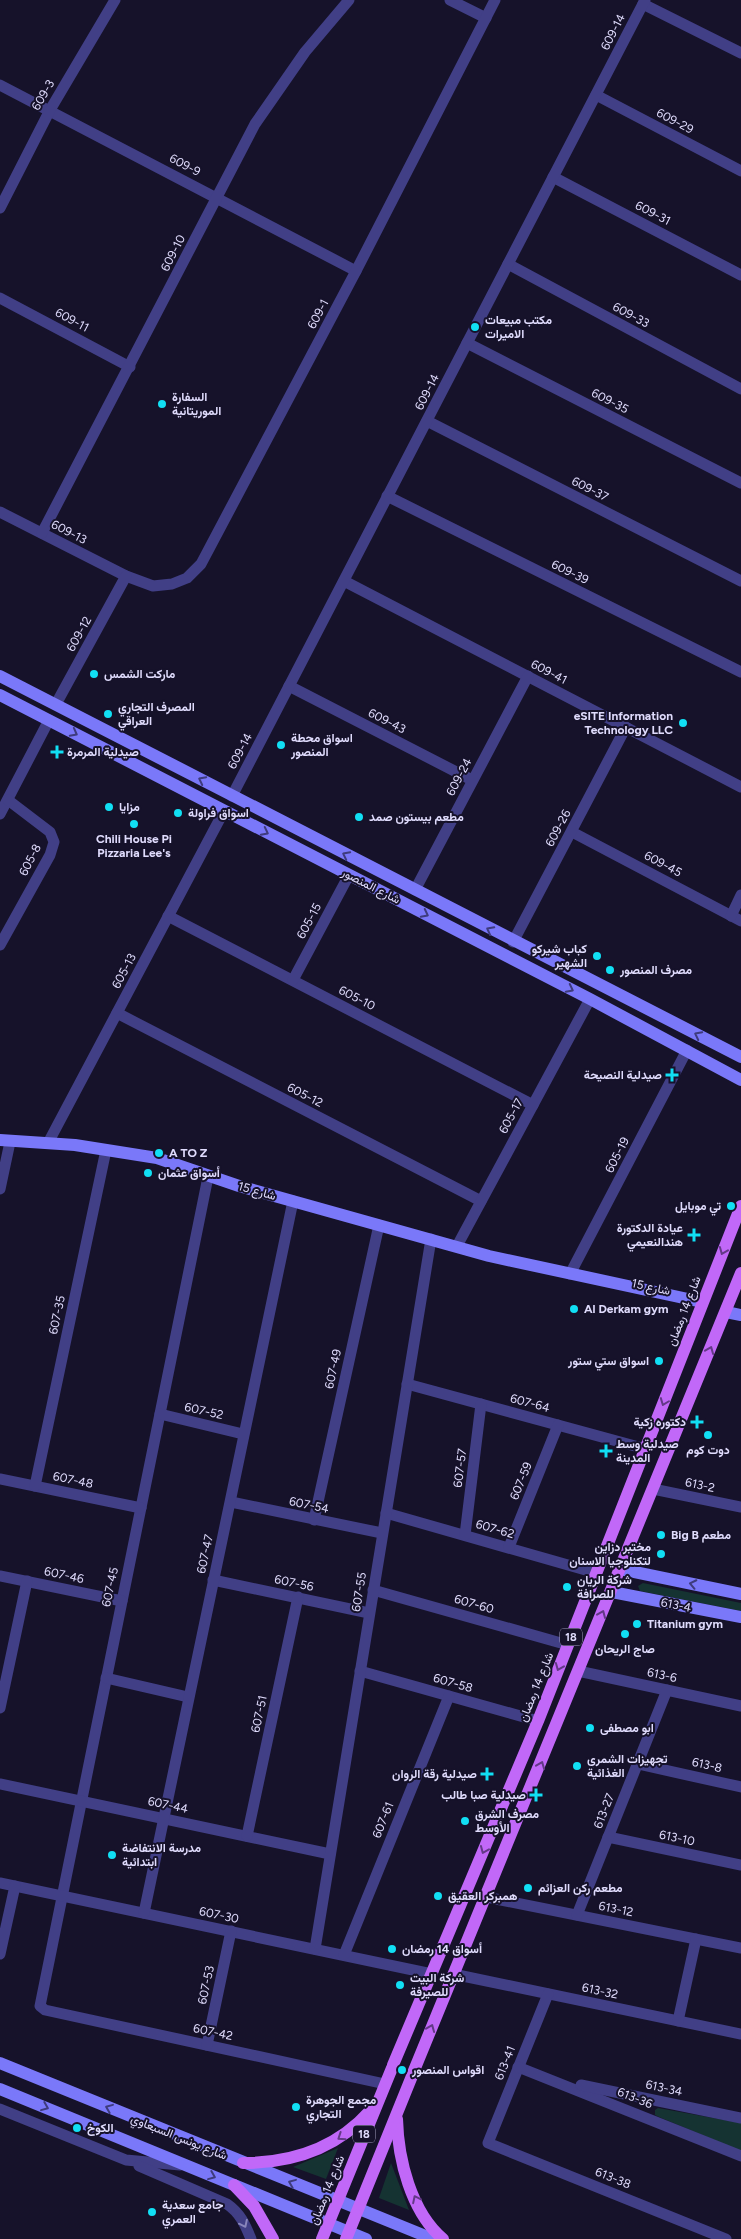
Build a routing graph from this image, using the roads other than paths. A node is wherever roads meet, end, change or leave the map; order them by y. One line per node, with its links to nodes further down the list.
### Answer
1 (115, 0): 10 (street, 609-3)
2 (350, 0): 13 (street, 609-10)
3 (450, 0): 6 (street)
4 (495, 0): 6 (street, 609-1)
5 (644, 2): 7 (street); 9 (street, 609-14)
6 (486, 18): 16 (street, 609-1)
7 (741, 53)
8 (0, 84): 10 (street, 609-9)
9 (596, 94): 11 (street, 609-29); 12 (street, 609-14)
10 (50, 110): 13 (street, 609-9); 14 (street, 609-3)
11 (741, 171)
12 (553, 177): 15 (street, 609-14); 17 (street, 609-31)
13 (217, 197): 16 (street, 609-9); 20 (street, 609-10)
14 (0, 208)
15 (508, 264): 19 (street, 609-14); 21 (street, 609-33)
16 (356, 271): 27 (street, 609-1)
17 (741, 274)
18 (0, 298): 20 (street, 609-11)
19 (467, 344): 22 (street, 609-14); 23 (street, 609-35)
20 (130, 367): 26 (street, 609-10)
21 (741, 389)
22 (427, 421): 24 (street, 609-14); 29 (street, 609-37)
23 (741, 483)
24 (387, 496): 28 (street, 609-14); 30 (street, 609-39)
25 (0, 512): 26 (street, 609-13)
26 (42, 533): 27 (street, 609-13)
27 (126, 576): 35 (street, 609-12)
28 (344, 581): 32 (street, 609-41); 33 (street, 609-14)
29 (741, 581)
30 (741, 672)
31 (0, 676): 35 (main road, شارع المنصور)
32 (528, 676): 37 (street, 609-41); 38 (street, 609-24)
33 (289, 686): 38 (street, 609-43); 40 (street, 609-14)
34 (0, 695): 36 (main road, شارع المنصور)
35 (56, 704): 40 (main road, شارع المنصور, one-way to 35)
36 (49, 720): 41 (street); 42 (main road, شارع المنصور, one-way to 42)
37 (626, 727): 39 (street, 609-41); 44 (street, 609-26)
38 (472, 780): 46 (street, 609-24)
39 (741, 787)
40 (232, 796): 46 (main road, شارع المنصور, one-way to 40)
41 (8, 800): 43 (street); 51 (street, 605-8)
42 (224, 811): 45 (main road, شارع المنصور, one-way to 45); 48 (street, 605-13)
43 (0, 814)
44 (572, 832): 49 (street, 609-45); 50 (street, 609-26)
45 (349, 875): 52 (street, 605-15); 53 (main road, شارع المنصور, one-way to 53)
46 (415, 890): 50 (main road, شارع المنصور, one-way to 46)
47 (741, 895): 49 (street)
48 (168, 916): 52 (street, 605-10); 54 (street, 605-13)
49 (736, 918)
50 (513, 942): 56 (main road, شارع المنصور, one-way to 50)
51 (0, 945)
52 (293, 980): 58 (street, 605-10)
53 (590, 999): 55 (main road, شارع المنصور); 58 (street, 605-17)
54 (117, 1013): 60 (street, 605-13); 65 (street, 605-12)
55 (687, 1050): 57 (main road, شارع المنصور); 70 (street, 605-19)
56 (741, 1057)
57 (741, 1080)
58 (533, 1105): 65 (street, 605-17)
59 (5, 1141): 60 (main road, شارع 15); 63 (street)
60 (48, 1143): 61 (main road, شارع 15)
61 (106, 1150): 62 (main road, شارع 15); 82 (street, 607-35)
62 (208, 1176): 64 (main road, شارع 15); 77 (street, 607-45)
63 (0, 1189)
64 (293, 1201): 67 (main road, شارع 15); 79 (street, 607-47)
65 (481, 1201): 69 (street, 605-17)
66 (741, 1206): 72 (main road, شارع 14 رمضان / 18, one-way to 72)
67 (379, 1224): 68 (main road, شارع 15); 88 (street, 607-49)
68 (430, 1239): 69 (main road, شارع 15); 75 (street, 607-55)
69 (457, 1246): 70 (main road, شارع 15)
70 (572, 1272): 72 (main road, شارع 15)
71 (741, 1272): 73 (main road, 18)
72 (702, 1300): 80 (main road, شارع 14 رمضان / 18, one-way to 80)
73 (726, 1312): 74 (main road); 83 (main road, 18, one-way to 73)
74 (741, 1315)
75 (407, 1384): 76 (street, 607-64); 87 (street, 607-55)
76 (481, 1404): 78 (street, 607-64); 90 (street, 607-57)
77 (160, 1414): 79 (street, 607-52); 85 (street, 607-45)
78 (558, 1425): 80 (street, 607-64); 91 (street, 607-59)
79 (243, 1434): 84 (street, 607-47)
80 (646, 1449): 93 (main road, شارع 14 رمضان / 18)
81 (0, 1479): 82 (street, 607-48)
82 (35, 1486): 85 (street, 607-48)
83 (653, 1489): 86 (street, 613-2); 92 (main road, 18)
84 (231, 1502): 88 (street, 607-54); 95 (street, 607-47)
85 (141, 1508): 101 (street, 607-45)
86 (741, 1508)
87 (386, 1513): 89 (street, 607-55); 90 (street, 607-62)
88 (314, 1520): 89 (street, 607-54)
89 (382, 1534): 97 (street, 607-55)
90 (465, 1535): 91 (street, 607-62)
91 (509, 1547): 93 (street, 607-62)
92 (620, 1569): 98 (main road, 18); 99 (main road, 613-4, one-way to 92)
93 (596, 1573): 104 (main road, شارع 14 رمضان / 18)
94 (0, 1576): 96 (street, 607-46)
95 (213, 1580): 100 (street, 607-56); 110 (street, 607-47)
96 (27, 1581): 101 (street, 607-46); 112 (street)
97 (373, 1590): 102 (street, 607-55); 104 (street, 607-60)
98 (612, 1592): 103 (main road, 613-4); 106 (main road, 18, one-way to 98)
99 (741, 1594)
100 (298, 1598): 102 (street, 607-56); 119 (street, 607-51)
101 (122, 1601): 107 (street, 607-45)
102 (369, 1613): 105 (street, 607-55)
103 (741, 1618)
104 (568, 1645): 113 (main road, شارع 14 رمضان / 18, one-way to 113)
105 (360, 1671): 109 (street, 607-58); 121 (street, 607-55)
106 (578, 1671): 108 (street, 613-6); 126 (main road, 18, one-way to 106)
107 (106, 1678): 110 (street); 117 (street, 607-45)
108 (667, 1690): 111 (street, 613-6); 114 (street, 613-27)
109 (449, 1696): 113 (street, 607-58); 134 (street, 607-61)
110 (188, 1697): 118 (street, 607-47)
111 (741, 1706)
112 (0, 1708)
113 (538, 1721): 135 (main road, شارع 14 رمضان / 18, one-way to 135)
114 (638, 1764): 116 (street, 613-8); 120 (street, 613-27)
115 (0, 1784): 117 (street, 607-44)
116 (741, 1787)
117 (81, 1801): 118 (street, 607-44); 125 (street, 607-45)
118 (164, 1819): 119 (street, 607-44); 127 (street, 607-47)
119 (247, 1836): 121 (street, 607-44)
120 (608, 1837): 122 (street, 613-10); 128 (street, 613-27)
121 (330, 1854): 132 (street, 607-55)
122 (741, 1866)
123 (0, 1883): 124 (street, 607-30)
124 (14, 1886): 125 (street, 607-30); 133 (street)
125 (62, 1896): 127 (street, 607-30); 138 (street, 607-45)
126 (486, 1897): 128 (street, 613-12); 136 (main road, 18)
127 (144, 1913): 129 (street, 607-30)
128 (577, 1915): 130 (street, 613-12)
129 (231, 1932): 132 (street, 607-30); 141 (street, 607-53)
130 (696, 1939): 131 (street, 613-12); 139 (street)
131 (741, 1948)
132 (314, 1949): 134 (street, 607-30)
133 (0, 1954)
134 (344, 1955): 135 (street, 607-30)
135 (432, 1974): 145 (main road, شارع 14 رمضان / 18)
136 (453, 1974): 137 (street, 613-32); 149 (main road, 18, one-way to 136)
137 (548, 1994): 139 (street, 613-32); 143 (street, 613-41)
138 (40, 2004): 141 (street, 607-42)
139 (678, 2021): 140 (street, 613-32)
140 (741, 2034)
141 (207, 2045): 145 (street, 607-42)
142 (0, 2063): 154 (main road, شارع يونس السبعاوي, one-way to 142)
143 (518, 2067): 144 (street, 613-36); 151 (street, 613-41)
144 (552, 2080): 150 (street, 613-34); 152 (street, 613-36)
145 (385, 2084): 147 (main road, شارع 14 رمضان / 18)
146 (0, 2089): 155 (main road, شارع يونس السبعاوي, one-way to 155)
147 (376, 2103): 154 (main road, one-way to 154); 157 (main road, شارع 14 رمضان / 18)
148 (0, 2109): 153 (street)
149 (397, 2112): 158 (main road, 18); 166 (main road, one-way to 149)
150 (741, 2118)
151 (488, 2143): 167 (street, 613-38)
152 (741, 2156)
153 (126, 2160): 155 (street); 161 (street, one-way to 161)
154 (243, 2163): 157 (main road, شارع يونس السبعاوي, one-way to 154)
155 (187, 2166): 156 (main road, شارع يونس السبعاوي, one-way to 156)
156 (234, 2185): 159 (main road, شارع يونس السبعاوي); 162 (main road)
157 (337, 2201): 158 (main road, شارع يونس السبعاوي); 159 (main road, شارع 14 رمضان / 18)
158 (358, 2210): 160 (main road, 18); 165 (main road, شارع يونس السبعاوي)
159 (328, 2224): 160 (main road, شارع يونس السبعاوي); 163 (main road, شارع 14 رمضان / 18)
160 (347, 2236): 164 (main road, شارع يونس السبعاوي)
161 (251, 2239)
162 (273, 2239)
163 (322, 2239)
164 (366, 2239)
165 (433, 2239)
166 (443, 2239)
167 (726, 2239)

